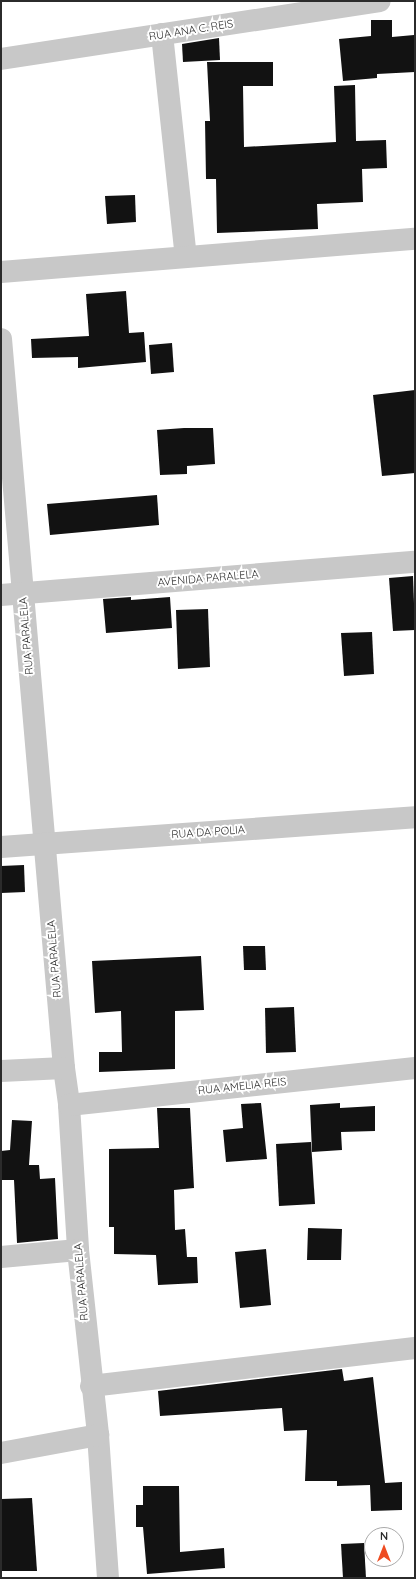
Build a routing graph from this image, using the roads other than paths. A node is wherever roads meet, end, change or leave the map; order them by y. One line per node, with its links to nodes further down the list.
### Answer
1 (380, 1): 2 (street, RUA ANA C. REIS)
2 (162, 34): 3 (street, RUA ANA C. REIS); 5 (street)
3 (1, 59)
4 (415, 239): 5 (street)
5 (186, 257): 6 (street)
6 (1, 272)
7 (1, 339): 9 (street, RUA PARALELA)
8 (415, 562): 9 (street, AVENIDA PARALELA)
9 (22, 593): 10 (street, AVENIDA PARALELA); 12 (street, RUA PARALELA)
10 (1, 595)
11 (415, 817): 12 (street, RUA DA POLIA)
12 (44, 844): 13 (street, RUA DA POLIA); 14 (street, RUA PARALELA)
13 (1, 847)
14 (64, 1068): 16 (street); 17 (street, RUA PARALELA)
15 (415, 1068): 17 (street, RUA AMELIA REIS)
16 (1, 1072)
17 (69, 1105): 18 (street, RUA PARALELA)
18 (78, 1250): 19 (street); 21 (street, RUA PARALELA)
19 (1, 1257)
20 (415, 1348): 21 (street)
21 (91, 1386): 22 (street, RUA PARALELA)
22 (98, 1435): 23 (street); 24 (street, RUA PARALELA)
23 (1, 1453)
24 (108, 1578)

